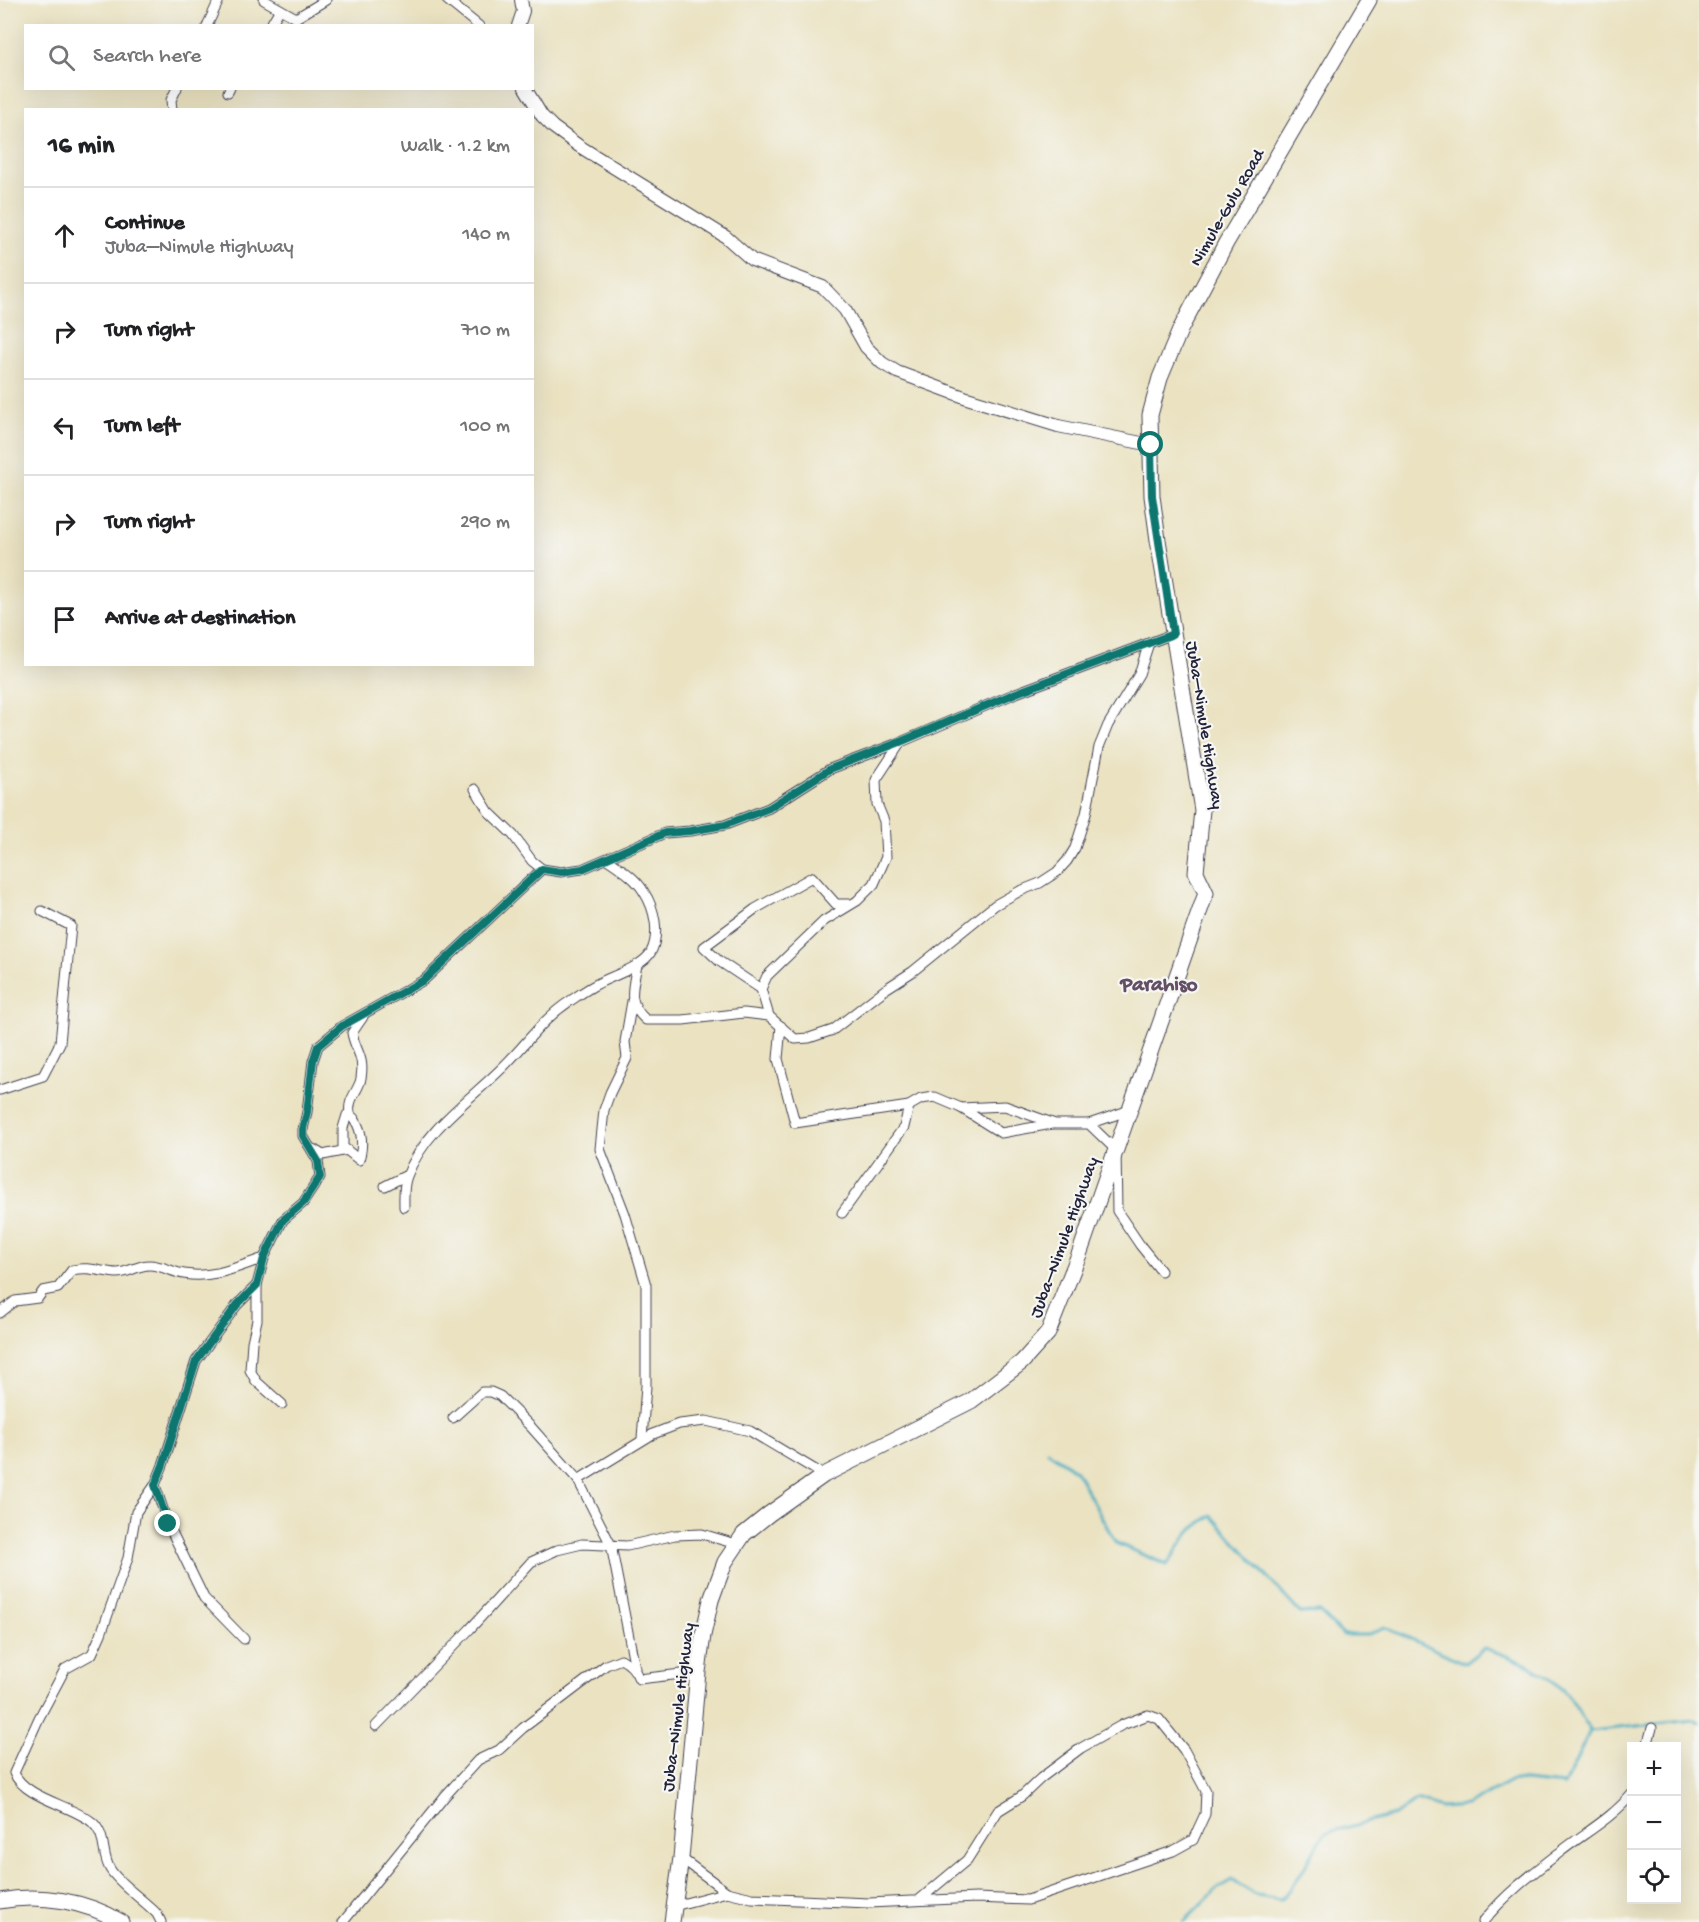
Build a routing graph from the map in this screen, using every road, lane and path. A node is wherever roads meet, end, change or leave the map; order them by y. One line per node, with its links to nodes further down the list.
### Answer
1 (219, 0): 8 (street)
2 (264, 0): 7 (street)
3 (326, 0): 7 (street)
4 (447, 0): 10 (street)
5 (521, 0): 11 (street)
6 (1369, 0): 15 (main road, Nimule-Gulu Road)
7 (280, 9): 9 (street)
8 (208, 24)
9 (271, 24)
10 (477, 24)
11 (519, 24)
12 (176, 90): 14 (street)
13 (526, 90): 15 (street)
14 (172, 108)
15 (1151, 445): 16 (main road, Juba–Nimule Highway)
16 (1173, 634): 17 (street); 33 (main road, Juba–Nimule Highway)
17 (1149, 643): 18 (street); 29 (street)
18 (900, 742): 20 (street); 22 (street)
19 (475, 789): 21 (street)
20 (607, 859): 21 (street); 24 (street)
21 (542, 869): 27 (street)
22 (851, 904): 25 (street); 25 (street)
23 (42, 911): 30 (street)
24 (637, 964): 26 (street); 40 (street)
25 (761, 989): 28 (street)
26 (632, 1001): 28 (street); 50 (street)
27 (366, 1013): 34 (street); 37 (street)
28 (769, 1016): 29 (street)
29 (781, 1026): 31 (street)
30 (0, 1090)
31 (909, 1106): 32 (street); 43 (street)
32 (961, 1108): 35 (street); 35 (street)
33 (1130, 1110): 36 (street); 39 (main road, Juba–Nimule Highway)
34 (350, 1114): 38 (street); 38 (street)
35 (1055, 1124): 36 (street)
36 (1089, 1124): 39 (street)
37 (312, 1149): 38 (street); 44 (street)
38 (347, 1150)
39 (1116, 1150): 45 (street); 51 (main road, Juba–Nimule Highway)
40 (407, 1175): 41 (street); 42 (street)
41 (384, 1186)
42 (404, 1207)
43 (842, 1213)
44 (264, 1258): 46 (street); 47 (street)
45 (1161, 1271)
46 (257, 1285): 48 (street); 53 (street)
47 (0, 1313)
48 (282, 1404)
49 (453, 1418): 52 (street)
50 (642, 1439): 51 (street); 52 (street)
51 (824, 1475): 54 (main road, Juba–Nimule Highway)
52 (578, 1480): 55 (street)
53 (155, 1485): 56 (street); 69 (street)
54 (736, 1544): 55 (street); 58 (main road, Juba–Nimule Highway)
55 (611, 1545): 57 (street); 59 (street)
56 (244, 1638)
57 (636, 1671): 58 (street); 70 (street)
58 (698, 1672): 63 (main road, Juba–Nimule Highway)
59 (376, 1726)
60 (1652, 1728): 61 (street)
61 (1648, 1742)
62 (1630, 1796): 72 (street)
63 (681, 1858): 64 (street); 67 (main road, Juba–Nimule Highway)
64 (727, 1892): 65 (street); 67 (street)
65 (920, 1900): 65 (street)
66 (0, 1901): 68 (main road)
67 (674, 1906): 71 (main road, Juba–Nimule Highway)
68 (121, 1922)
69 (161, 1922)
70 (343, 1922)
71 (672, 1922)
72 (1483, 1922)

